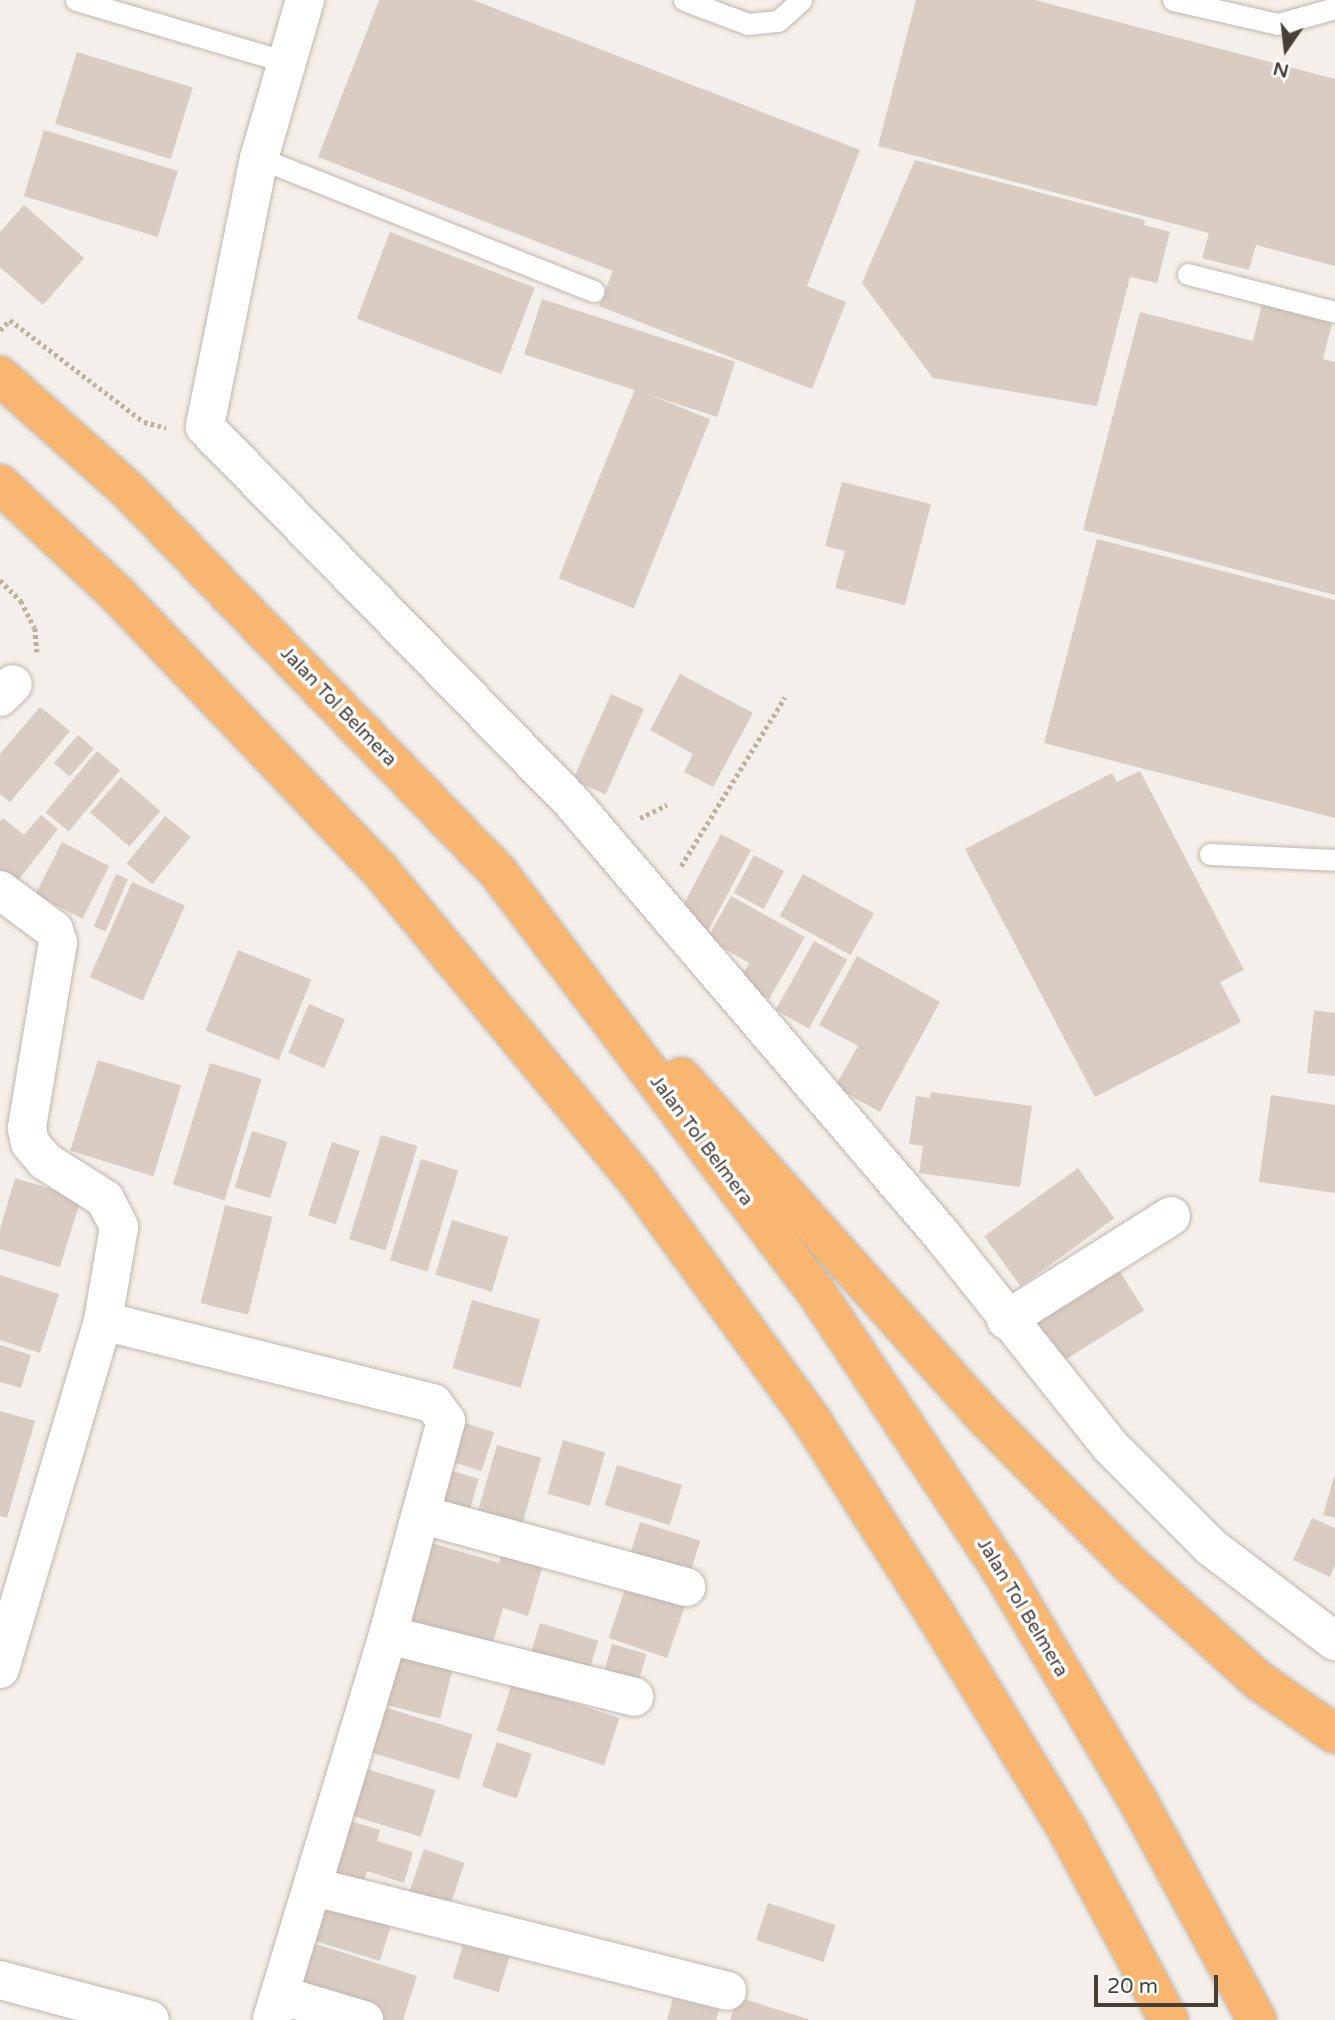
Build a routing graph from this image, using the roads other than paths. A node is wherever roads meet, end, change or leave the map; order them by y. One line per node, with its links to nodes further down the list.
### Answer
1 (76, 0): 7 (lane)
2 (305, 0): 7 (street)
3 (684, 0): 4 (lane)
4 (800, 0)
5 (1173, 0): 6 (lane)
6 (1335, 8)
7 (287, 62): 8 (street)
8 (260, 158): 10 (lane); 19 (street)
9 (1188, 274): 11 (lane)
10 (593, 290)
11 (1335, 312)
12 (0, 376): 16 (highway, Jalan Tol Belmera)
13 (0, 484): 34 (highway)
14 (1210, 854): 15 (lane)
15 (1335, 860)
16 (498, 872): 27 (highway); 35 (highway, Jalan Tol Belmera)
17 (0, 890): 20 (street)
18 (1171, 1216): 19 (street)
19 (1006, 1320): 24 (street)
20 (103, 1321): 21 (street); 25 (street)
21 (422, 1515): 22 (street); 23 (street)
22 (687, 1587)
23 (388, 1635): 26 (street); 28 (street)
24 (1335, 1641)
25 (0, 1669)
26 (634, 1697)
27 (1335, 1734)
28 (314, 1887): 30 (street); 31 (street)
29 (0, 1980): 32 (street)
30 (727, 1991)
31 (276, 2008): 33 (street)
32 (150, 2020)
33 (364, 2020)
34 (1169, 2020)
35 (1256, 2020)

